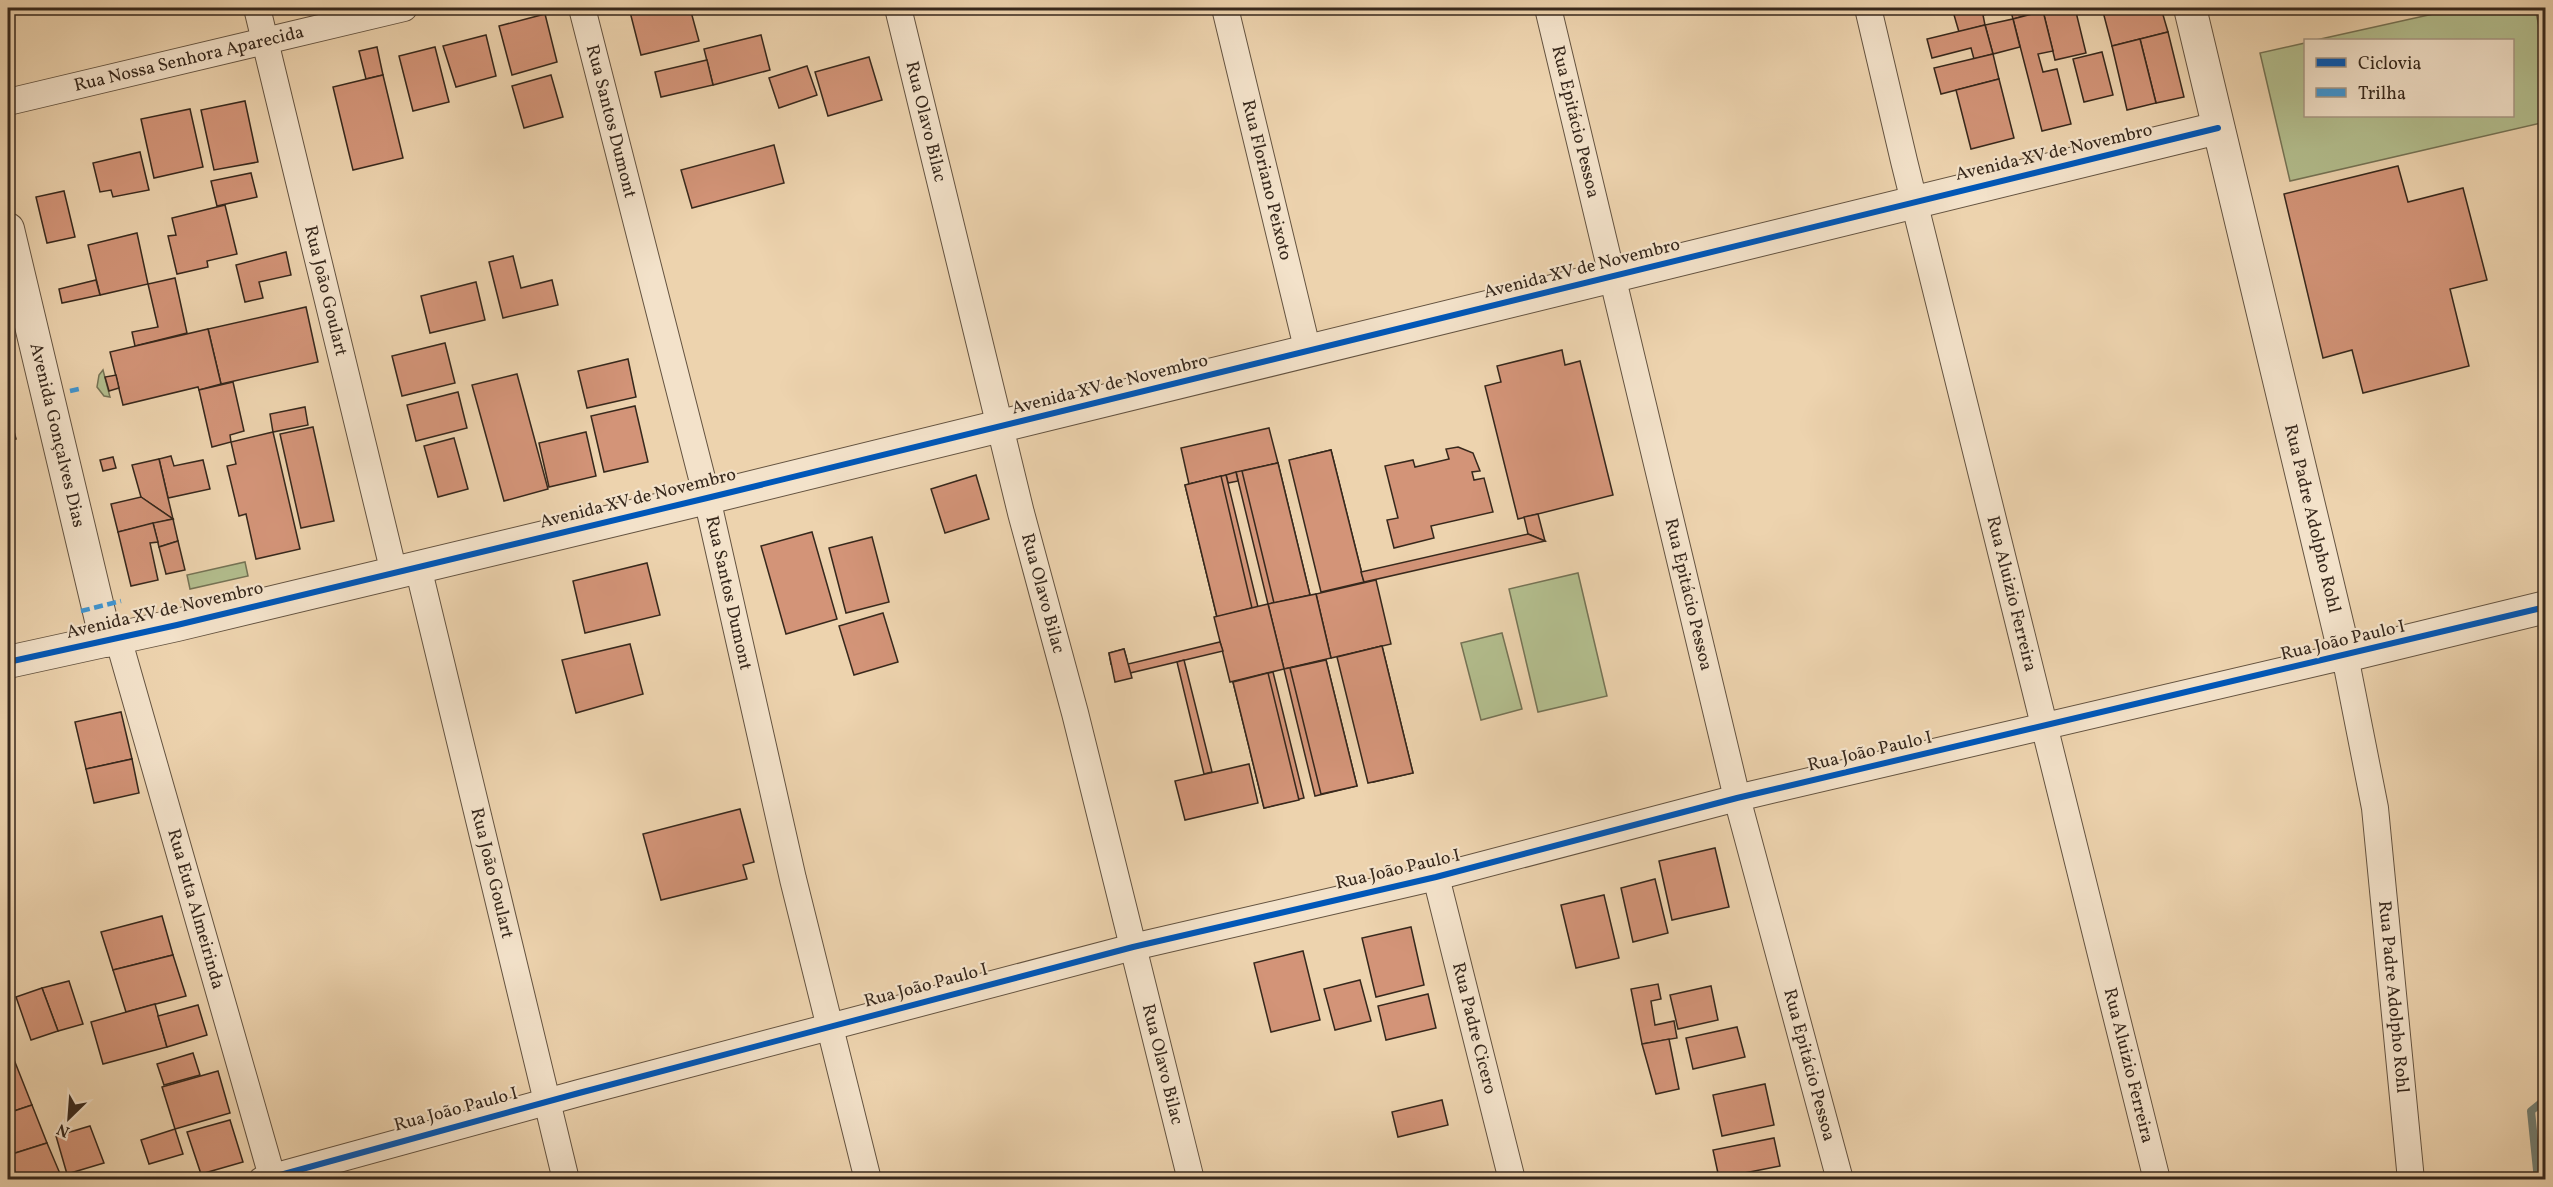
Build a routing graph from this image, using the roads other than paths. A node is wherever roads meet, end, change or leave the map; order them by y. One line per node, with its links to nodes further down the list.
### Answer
1 (257, 8): 9 (street, Rua João Goulart)
2 (404, 8): 9 (street, Rua Nossa Senhora Aparecida)
3 (582, 8): 17 (street, Rua Santos Dumont)
4 (898, 8): 16 (street, Rua Olavo Bilac)
5 (1226, 8): 15 (street, Rua Floriano Peixoto)
6 (1548, 8): 14 (street, Rua Epitácio Pessoa)
7 (1868, 8): 12 (street, Rua Aluizio Ferreira)
8 (2190, 8): 11 (street, Rua Padre Adolpho Rohl)
9 (265, 42): 10 (street, Rua Nossa Senhora Aparecida); 18 (street, Rua João Goulart)
10 (8, 102)
11 (2218, 128): 12 (street, Avenida XV de Novembro); 21 (street, Rua Padre Adolpho Rohl)
12 (1914, 202): 14 (street, Avenida XV de Novembro); 23 (street, Rua Aluizio Ferreira)
13 (8, 229): 20 (street, Avenida Gonçalves Dias)
14 (1614, 278): 15 (street, Avenida XV de Novembro); 24 (street, Rua Epitácio Pessoa)
15 (1308, 352): 16 (street, Avenida XV de Novembro)
16 (1000, 427): 17 (street, Avenida XV de Novembro); 26 (street, Rua Olavo Bilac)
17 (707, 498): 18 (street, Avenida XV de Novembro); 27 (street, Rua Santos Dumont)
18 (406, 570): 20 (street, Avenida XV de Novembro); 28 (street, Rua João Goulart)
19 (2546, 607): 21 (street, Rua João Paulo I)
20 (112, 639): 22 (street, Avenida XV de Novembro); 29 (street, Rua Euta Almeirinda)
21 (2345, 656): 23 (street, Rua João Paulo I); 36 (street, Rua Padre Adolpho Rohl)
22 (8, 662)
23 (2046, 726): 24 (street, Rua João Paulo I); 35 (street, Rua Aluizio Ferreira)
24 (1737, 798): 25 (street, Rua João Paulo I); 34 (street, Rua Epitácio Pessoa)
25 (1436, 877): 26 (street, Rua João Paulo I); 33 (street, Rua Padre Cicero)
26 (1133, 947): 27 (street, Rua João Paulo I); 32 (street, Rua Olavo Bilac)
27 (831, 1026): 28 (street, Rua João Paulo I); 31 (street, Rua Santos Dumont)
28 (546, 1101): 29 (street, Rua João Paulo I); 30 (street, Rua João Goulart)
29 (269, 1178)
30 (566, 1179)
31 (868, 1179)
32 (1191, 1179)
33 (1512, 1179)
34 (1840, 1179)
35 (2157, 1179)
36 (2411, 1179)

